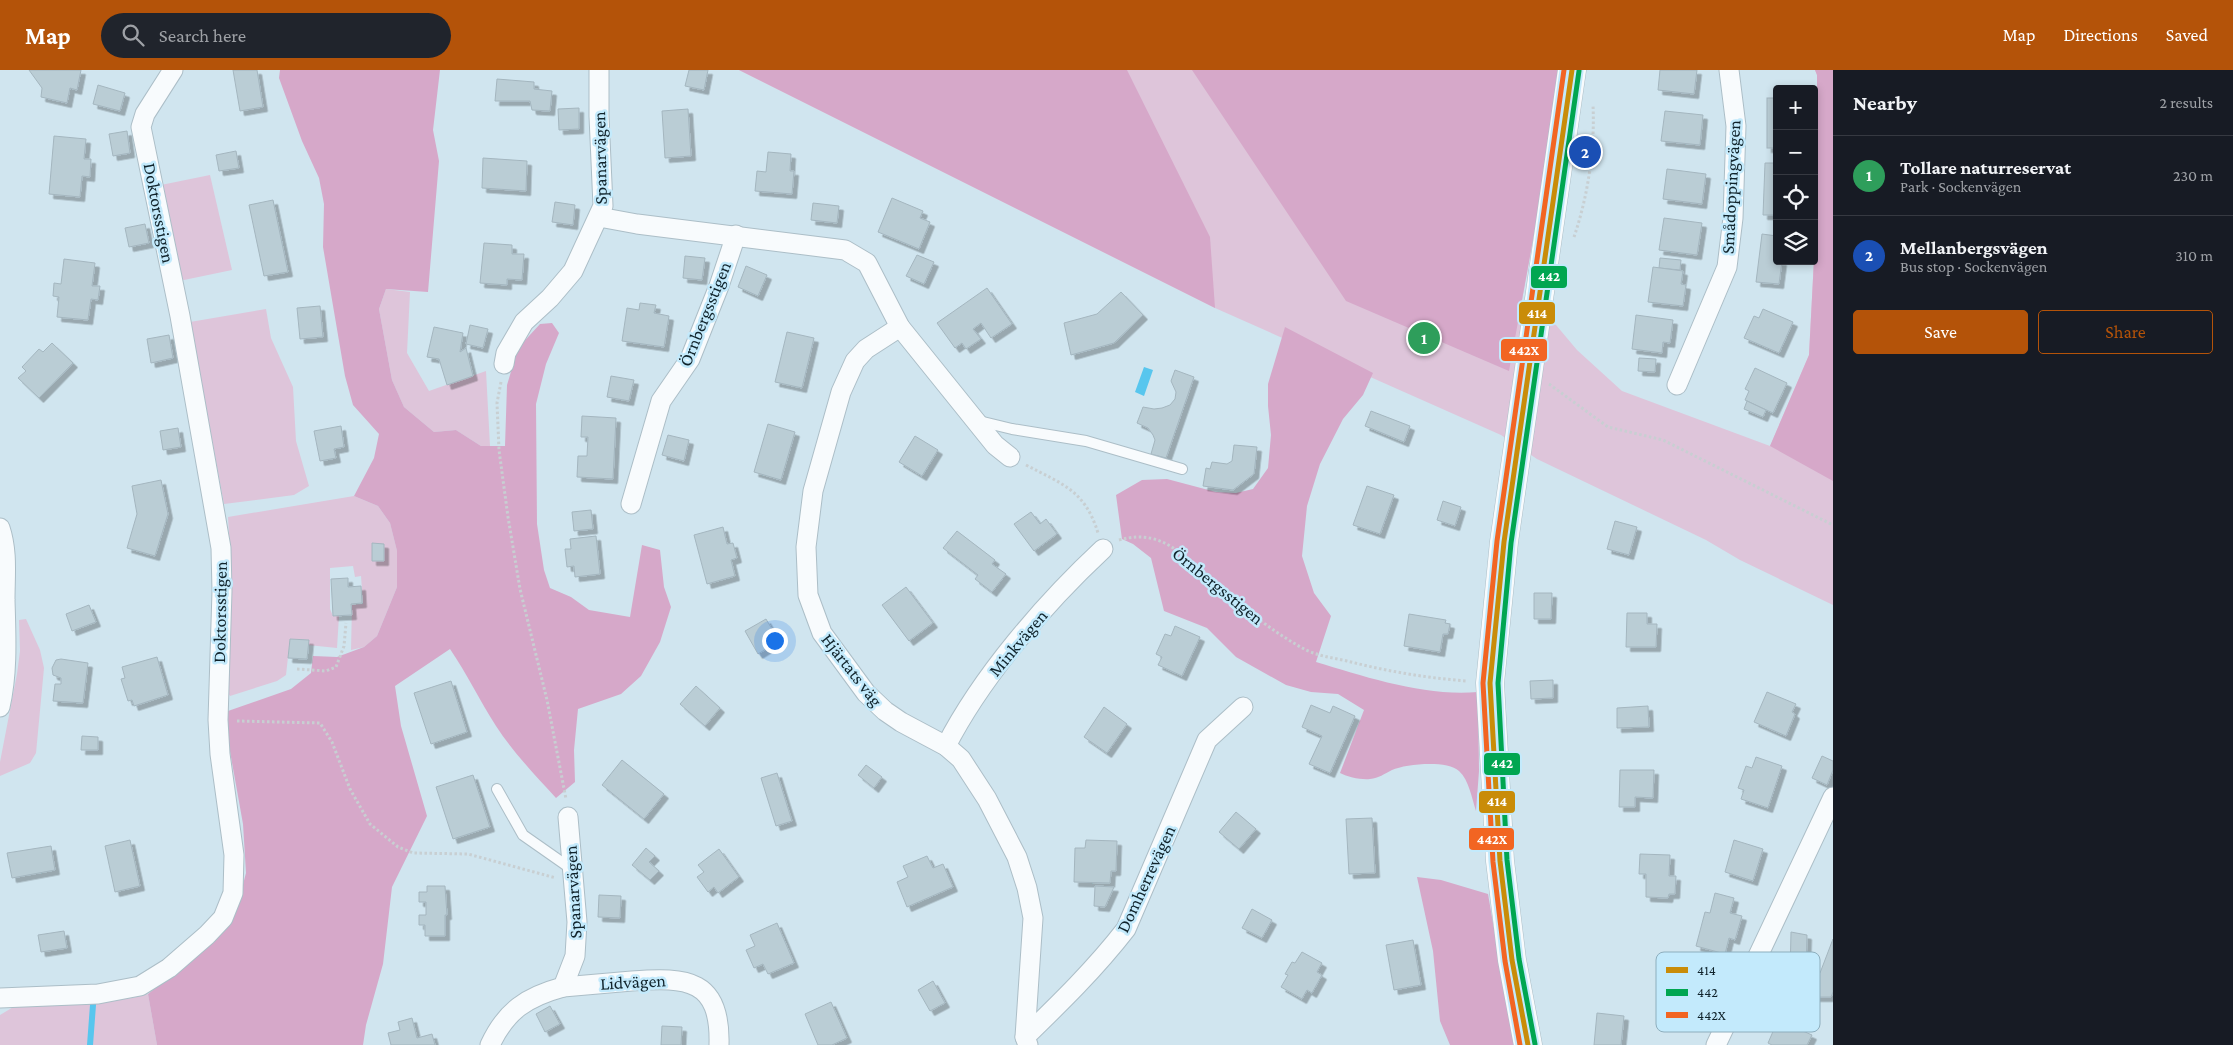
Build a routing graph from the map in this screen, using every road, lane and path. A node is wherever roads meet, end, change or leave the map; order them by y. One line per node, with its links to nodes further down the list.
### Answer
1 (173, 70): 25 (street, Doktorsstigen)
2 (599, 70): 6 (street, Spanarvägen)
3 (1572, 70): 22 (street)
4 (1729, 70): 12 (street, Smådoppingvägen)
5 (1592, 96): 8 (path)
6 (600, 217): 7 (street, Örnbergsstigen); 10 (street, Spanarvägen)
7 (736, 235): 9 (street, Örnbergsstigen); 16 (street, Örnbergsstigen)
8 (1573, 240)
9 (900, 328): 13 (street, Örnbergsstigen); 26 (street, Hjärtats väg)
10 (504, 364): 29 (path)
11 (1543, 380): 17 (path)
12 (1677, 385)
13 (973, 419): 14 (street, Örnbergsstigen); 15 (lane)
14 (1010, 457): 19 (path)
15 (1182, 469)
16 (631, 504)
17 (1833, 524)
18 (0, 528): 23 (street)
19 (1103, 549): 22 (path, Örnbergsstigen); 26 (street, Minkvägen)
20 (346, 623): 21 (path)
21 (297, 668)
22 (1490, 683): 38 (street)
23 (0, 707)
24 (1243, 707): 35 (street, Domherrevägen)
25 (218, 720): 30 (path); 33 (street, Doktorsstigen)
26 (946, 746): 35 (street, Hjärtats väg)
27 (497, 788): 30 (lane)
28 (1833, 797): 31 (street)
29 (568, 817): 30 (street, Spanarvägen)
30 (574, 878): 32 (street, Spanarvägen)
31 (1760, 952)
32 (563, 987): 36 (street); 37 (street, Lidvägen)
33 (0, 998)
34 (1722, 1032): 39 (street)
35 (1026, 1041)
36 (490, 1045)
37 (718, 1045)
38 (1528, 1045)
39 (1716, 1045)

